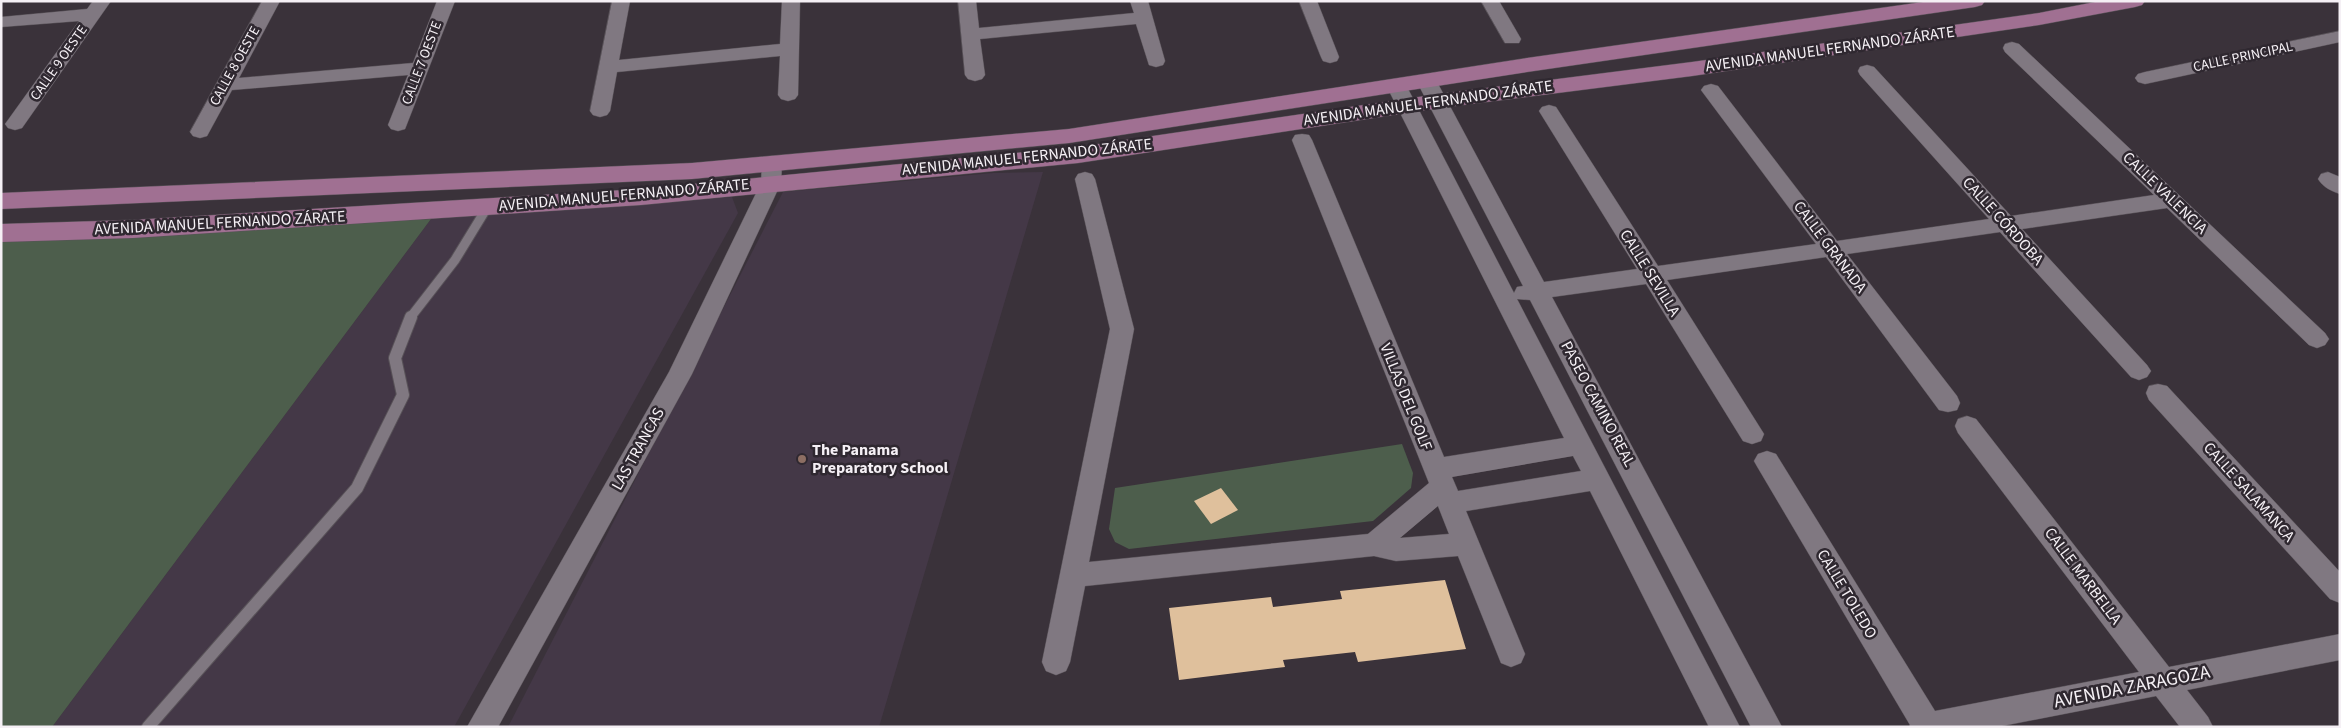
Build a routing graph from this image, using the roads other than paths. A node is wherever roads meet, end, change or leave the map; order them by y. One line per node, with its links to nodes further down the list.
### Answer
1 (271, 1): 25 (street, CALLE 8 OESTE)
2 (446, 1): 21 (street, CALLE 7 OESTE)
3 (621, 1): 20 (street)
4 (791, 1): 17 (street)
5 (967, 1): 13 (street)
6 (1308, 1): 18 (street)
7 (1490, 1): 15 (street)
8 (1975, 1): 27 (main road, AVENIDA MANUEL FERNANDO ZÁRATE)
9 (2135, 1): 27 (main road, AVENIDA MANUEL FERNANDO ZÁRATE)
10 (97, 8): 12 (street); 32 (street, CALLE 9 OESTE)
11 (1141, 9): 13 (street); 19 (street)
12 (1, 22)
13 (971, 34): 23 (street)
14 (2340, 36): 24 (street, CALLE PRINCIPAL)
15 (1512, 39)
16 (2012, 48): 38 (street, CALLE VALENCIA)
17 (790, 49): 20 (street); 28 (street)
18 (1330, 57)
19 (1156, 61)
20 (609, 67): 30 (street)
21 (420, 68): 25 (street); 33 (street, CALLE 7 OESTE)
22 (1868, 71): 41 (street, CALLE CÓRDOBA)
23 (975, 75)
24 (2146, 78)
25 (224, 86): 34 (street, CALLE 8 OESTE)
26 (1711, 90): 43 (street, CALLE GRANADA)
27 (1433, 92): 29 (main road, AVENIDA MANUEL FERNANDO ZÁRATE); 45 (street, PASEO CAMINO REAL)
28 (788, 95)
29 (1402, 96): 36 (main road, AVENIDA MANUEL FERNANDO ZÁRATE); 46 (street, PASEO CAMINO REAL)
30 (600, 111)
31 (1549, 111): 44 (street, CALLE SEVILLA)
32 (15, 124)
33 (398, 125)
34 (200, 132)
35 (1302, 140): 56 (street, VILLAS DEL GOLF)
36 (771, 173): 39 (main road, AVENIDA MANUEL FERNANDO ZÁRATE); 40 (main road, AVENIDA MANUEL FERNANDO ZÁRATE); 66 (street, LAS TRANCAS)
37 (1085, 179): 59 (street)
38 (2171, 200): 41 (street); 47 (street, CALLE VALENCIA)
39 (1, 201)
40 (488, 206): 42 (main road, AVENIDA MANUEL FERNANDO ZÁRATE); 65 (lane)
41 (2006, 224): 43 (street); 48 (street, CALLE CÓRDOBA)
42 (1, 233)
43 (1832, 250): 44 (street); 50 (street, CALLE GRANADA)
44 (1652, 274): 45 (street); 52 (street, CALLE SEVILLA)
45 (1538, 290): 46 (street); 68 (street, PASEO CAMINO REAL)
46 (1504, 297): 53 (street, PASEO CAMINO REAL)
47 (2317, 339)
48 (2139, 371)
49 (2158, 393): 60 (street, CALLE SALAMANCA)
50 (1948, 403)
51 (1967, 426): 64 (street, CALLE MARBELLA)
52 (1752, 434)
53 (1580, 445): 55 (street, PASEO CAMINO REAL); 56 (street)
54 (1767, 461): 69 (street, CALLE TOLEDO)
55 (1598, 479): 56 (street); 67 (street, PASEO CAMINO REAL)
56 (1443, 486): 57 (street, VILLAS DEL GOLF); 58 (street)
57 (1466, 544): 58 (street); 62 (street, VILLAS DEL GOLF)
58 (1374, 545): 59 (street)
59 (1074, 575): 63 (street)
60 (2340, 591)
61 (2340, 647): 64 (street, AVENIDA ZARAGOZA)
62 (1511, 654)
63 (1056, 662)
64 (2163, 681): 69 (street, AVENIDA ZARAGOZA); 70 (street, CALLE MARBELLA)
65 (148, 727)
66 (482, 727)
67 (1725, 727)
68 (1767, 727)
69 (1926, 727)
70 (2198, 727)

